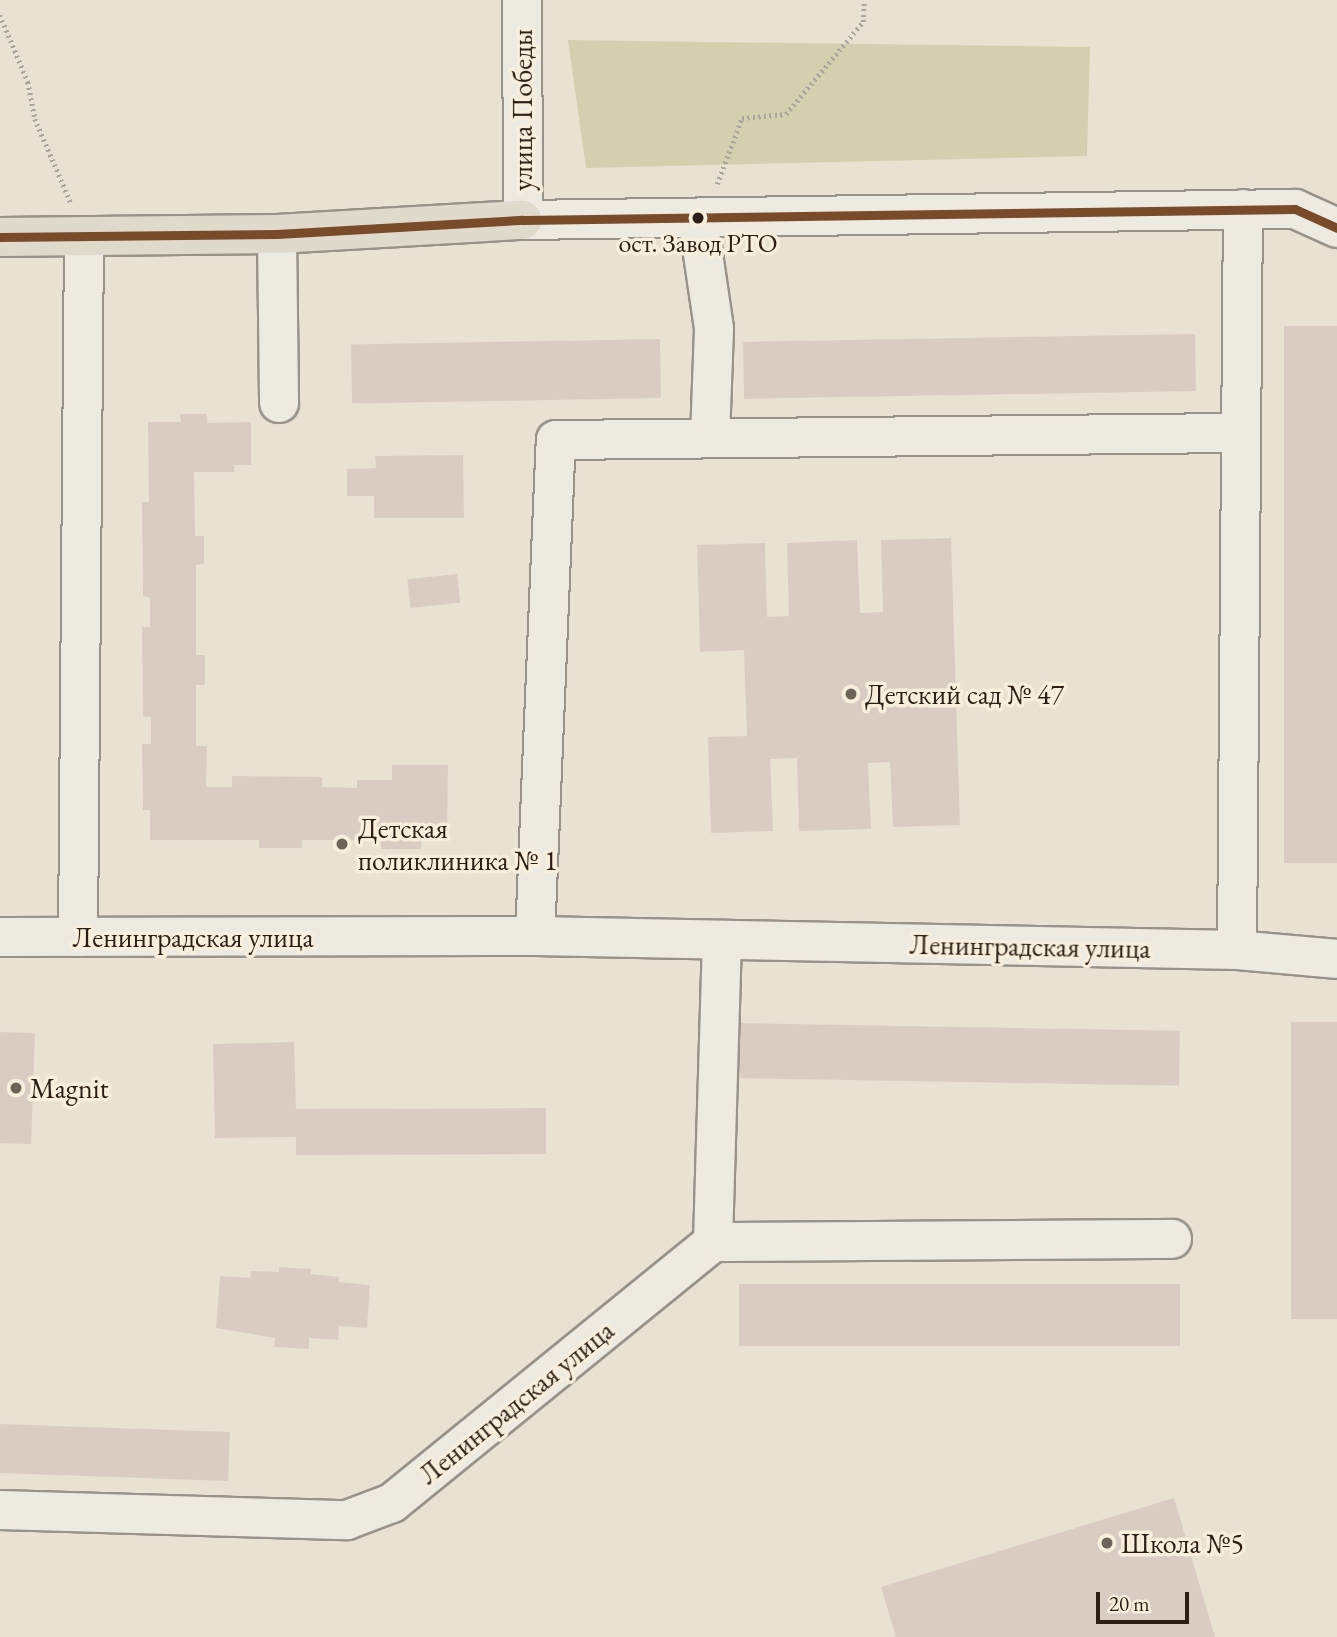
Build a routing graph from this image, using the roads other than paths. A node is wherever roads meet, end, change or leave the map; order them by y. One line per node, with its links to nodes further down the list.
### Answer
1 (522, 0): 5 (street, улица Победы)
2 (1337, 206): 4 (street, улица Победы)
3 (1243, 209): 4 (street, улица Победы); 6 (street, улица Победы); 12 (street)
4 (1295, 209): 7 (street, улица Победы)
5 (523, 220): 6 (street, улица Победы); 8 (main road, улица Победы)
6 (698, 220): 13 (street)
7 (1337, 228)
8 (277, 234): 9 (main road, улица Победы); 11 (street)
9 (75, 236): 10 (main road, улица Победы); 16 (street)
10 (0, 237)
11 (279, 404)
12 (1239, 433): 13 (street); 18 (street)
13 (710, 436): 14 (street)
14 (535, 936): 16 (street, Ленинградская улица); 17 (street, Ленинградская улица)
15 (0, 937): 16 (street, Ленинградская улица)
16 (78, 937)
17 (722, 940): 18 (street, Ленинградская улица); 21 (street)
18 (1237, 950): 19 (street, Ленинградская улица)
19 (1337, 959)
20 (1172, 1239): 21 (street)
21 (713, 1242): 22 (street, Ленинградская улица)
22 (0, 1510)

